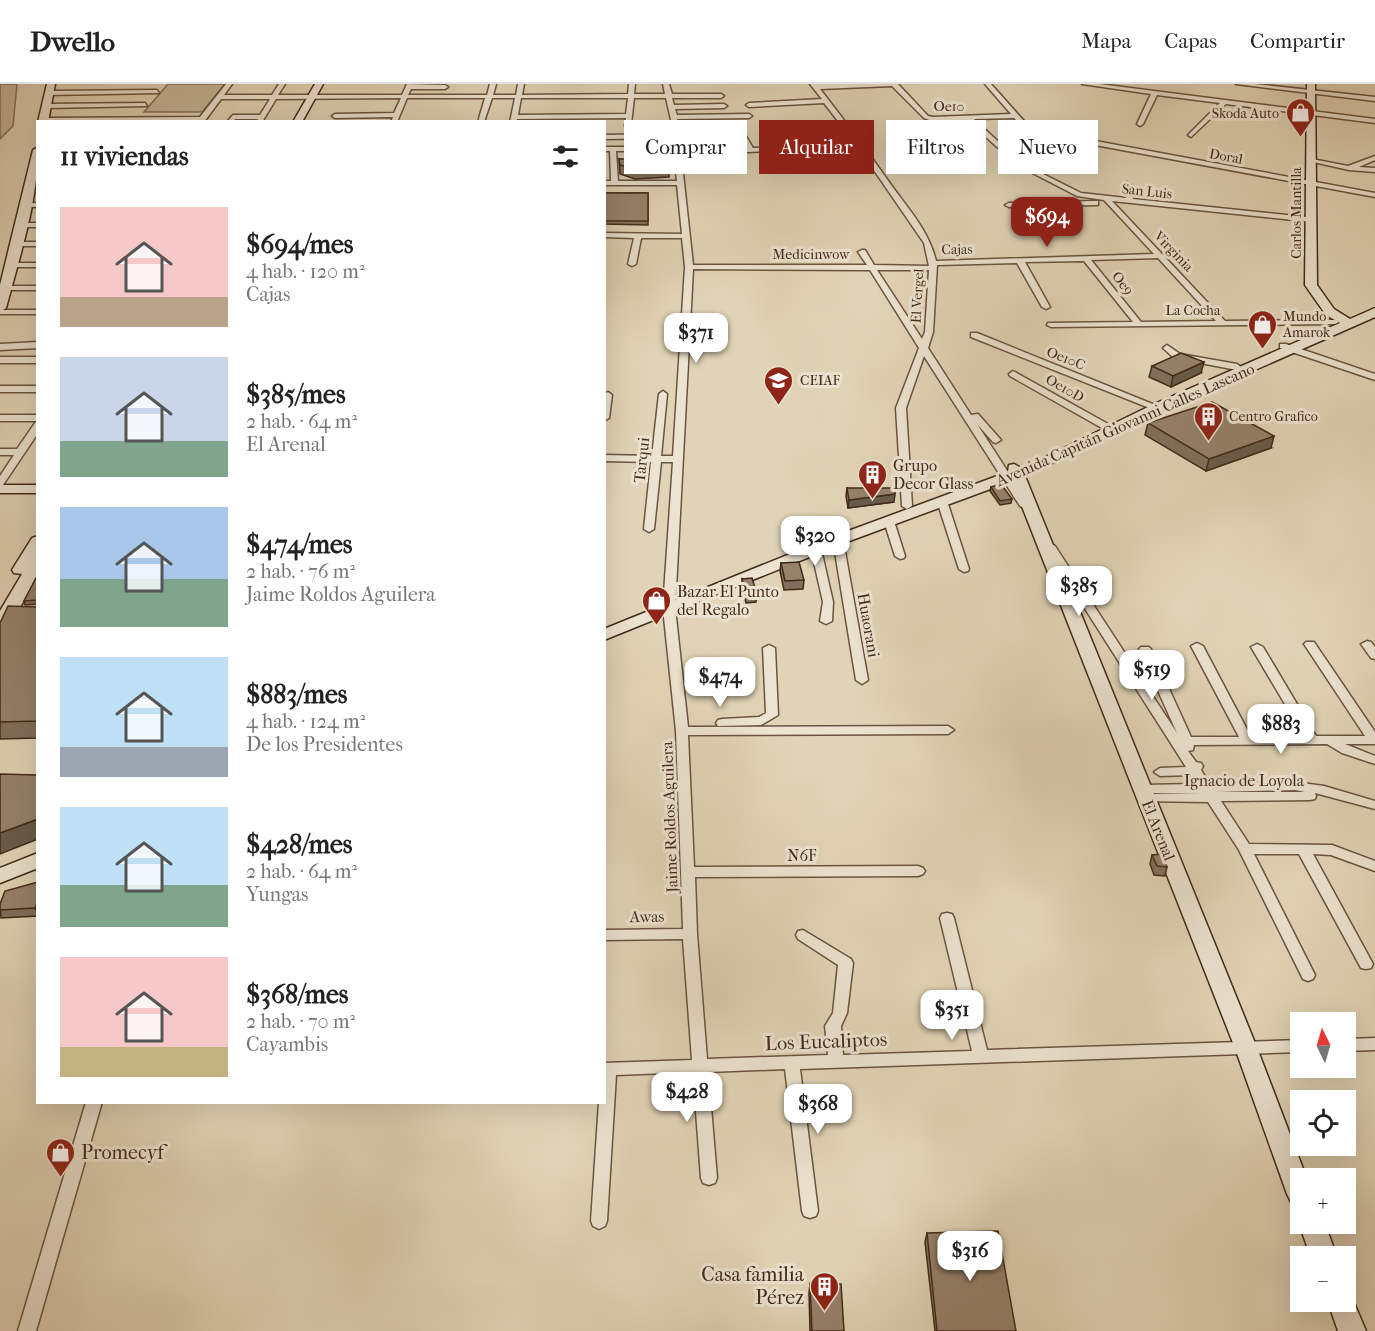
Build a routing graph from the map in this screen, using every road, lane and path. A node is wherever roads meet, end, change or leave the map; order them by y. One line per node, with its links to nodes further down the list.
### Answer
1 (163, 84): 19 (street)
2 (282, 84): 25 (street)
3 (319, 84): 26 (main road)
4 (493, 84): 29 (street)
5 (521, 84): 30 (street)
6 (632, 84): 33 (street)
7 (666, 84): 34 (street)
8 (895, 84): 13 (street); 52 (street, Oe10)
9 (988, 84): 47 (street, Doral)
10 (1085, 84): 21 (street)
11 (1239, 84): 18 (street)
12 (410, 85): 15 (street); 28 (street)
13 (815, 86): 36 (street, El Vergel)
14 (227, 87): 22 (street); 24 (street)
15 (445, 87)
16 (577, 87): 31 (street)
17 (50, 88): 19 (street); 41 (main road)
18 (1310, 88): 35 (street); 44 (main road, Carlos Mantilla)
19 (157, 92): 39 (street)
20 (348, 93): 26 (street); 27 (street); 55 (street)
21 (1155, 93): 37 (street); 69 (street)
22 (246, 94): 24 (street); 25 (street); 38 (street)
23 (721, 96): 34 (street)
24 (220, 97): 38 (street)
25 (274, 97): 26 (street); 54 (street)
26 (312, 97): 62 (main road)
27 (377, 97): 27 (street); 28 (street)
28 (405, 97): 29 (street); 50 (street)
29 (488, 97): 30 (street); 63 (street)
30 (517, 97): 31 (street); 56 (street)
31 (575, 97): 32 (street); 51 (street)
32 (601, 97): 32 (street); 33 (street)
33 (631, 97): 34 (street); 45 (street)
34 (668, 97): 43 (street)
35 (1375, 99)
36 (827, 101): 40 (street); 66 (street, El Vergel)
37 (1226, 102): 44 (street); 70 (street)
38 (214, 104): 61 (street)
39 (145, 105): 41 (street); 60 (street)
40 (749, 105)
41 (47, 106): 59 (main road)
42 (724, 106): 43 (street)
43 (671, 107): 48 (street)
44 (1311, 112): 68 (street); 81 (main road, Carlos Mantilla)
45 (628, 116): 58 (street); 64 (street)
46 (749, 116): 48 (street)
47 (1016, 116): 52 (street, Oe10); 67 (street, Doral)
48 (674, 117): 65 (street, Jaime Roldos Aguilera)
49 (360, 118): 50 (street); 55 (street)
50 (395, 118)
51 (571, 118): 57 (street); 58 (street)
52 (969, 118): 94 (street, San Luis)
53 (231, 119): 54 (street)
54 (260, 119)
55 (334, 119)
56 (514, 119): 57 (street)
57 (539, 119)
58 (599, 119)
59 (43, 120)
60 (132, 120)
61 (201, 120)
62 (298, 120)
63 (482, 120)
64 (628, 120)
65 (674, 120)
66 (841, 120)
67 (1019, 120)
68 (1375, 121)
69 (1140, 124)
70 (1191, 135)
71 (606, 137): 72 (street)
72 (624, 137)
73 (747, 143): 78 (street)
74 (1098, 144): 91 (street, Doral)
75 (609, 149): 76 (street); 88 (street)
76 (624, 149)
77 (747, 150): 78 (street)
78 (751, 150): 79 (street)
79 (759, 150)
80 (1375, 158): 84 (street)
81 (1312, 161): 84 (street); 91 (main road, Carlos Mantilla)
82 (874, 165): 113 (street, El Vergel)
83 (36, 166): 92 (main road)
84 (1349, 168): 85 (street)
85 (1375, 170)
86 (680, 174): 89 (street, Jaime Roldos Aguilera)
87 (606, 183): 88 (street)
88 (615, 183): 89 (street)
89 (681, 183): 103 (street, Jaime Roldos Aguilera)
90 (1126, 184): 95 (street)
91 (1313, 184): 93 (street, Doral); 98 (main road, Carlos Mantilla)
92 (35, 185): 97 (main road)
93 (1375, 195)
94 (1107, 200): 95 (street, San Luis); 96 (street); 107 (street, Virginia)
95 (1130, 201): 98 (street, San Luis)
96 (1010, 205)
97 (32, 206): 99 (main road)
98 (1312, 220): 122 (main road, Carlos Mantilla)
99 (22, 225): 100 (street); 104 (main road)
100 (36, 225)
101 (606, 235): 102 (street)
102 (638, 236): 103 (street); 110 (street)
103 (686, 236): 114 (street, Jaime Roldos Aguilera)
104 (18, 244): 105 (street); 111 (main road)
105 (36, 244)
106 (862, 252): 191 (street)
107 (1161, 256): 108 (street, Cajas); 123 (street, Virginia)
108 (1087, 260): 109 (street, Cajas); 124 (street, Oe9)
109 (1020, 261): 113 (street, Cajas); 118 (street)
110 (632, 264)
111 (12, 265): 112 (street); 115 (main road)
112 (36, 265)
113 (933, 266): 114 (street, Medicinwow); 131 (street, El Vergel)
114 (689, 267): 152 (street, Jaime Roldos Aguilera)
115 (6, 288): 116 (street); 119 (main road)
116 (36, 288)
117 (1375, 304): 122 (main road, Avenida Capitán Giovanni Calles Lascano)
118 (1046, 307)
119 (0, 310): 120 (street)
120 (36, 312)
121 (1375, 312): 122 (main road, Avenida Capitán Giovanni Calles Lascano)
122 (1341, 322): 123 (street, La Cocha); 130 (main road, Avenida Capitán Giovanni Calles Lascano)
123 (1223, 323): 124 (street, La Cocha)
124 (1139, 324): 125 (street, La Cocha)
125 (1051, 325)
126 (974, 335): 141 (street, Oe10C)
127 (36, 345): 128 (street)
128 (0, 347)
129 (1167, 348): 134 (street)
130 (1288, 348): 134 (main road, Avenida Capitán Giovanni Calles Lascano); 136 (street); 153 (main road, Avenida Capitán Giovanni Calles Lascano)
131 (921, 354): 147 (street); 158 (street, El Vergel)
132 (0, 360): 133 (street)
133 (36, 360)
134 (1237, 367): 141 (main road, Avenida Capitán Giovanni Calles Lascano)
135 (1013, 374): 145 (street, Oe10D)
136 (1375, 377)
137 (0, 388): 138 (street)
138 (36, 388)
139 (663, 394): 151 (street, Tarqui)
140 (608, 395): 142 (street)
141 (1150, 405): 145 (main road, Avenida Capitán Giovanni Calles Lascano)
142 (606, 406)
143 (0, 418): 144 (street)
144 (36, 418)
145 (1105, 426): 153 (main road, Avenida Capitán Giovanni Calles Lascano)
146 (36, 427): 149 (street)
147 (996, 441)
148 (0, 452): 149 (street)
149 (19, 452): 154 (street)
150 (606, 457): 151 (street)
151 (656, 459): 152 (street); 160 (street, Tarqui)
152 (676, 459): 167 (street, Jaime Roldos Aguilera)
153 (1015, 471): 157 (main road, Avenida Capitán Giovanni Calles Lascano); 158 (main road, Avenida Capitán Giovanni Calles Lascano); 189 (main road, El Arenal)
154 (0, 483)
155 (0, 489): 156 (main road)
156 (36, 489)
157 (942, 501): 159 (main road, Avenida Capitán Giovanni Calles Lascano); 165 (street)
158 (907, 506): 167 (main road, Avenida Capitán Giovanni Calles Lascano)
159 (889, 521): 161 (main road, Avenida Capitán Giovanni Calles Lascano); 164 (street)
160 (649, 529)
161 (838, 540): 163 (main road, Avenida Capitán Giovanni Calles Lascano); 179 (street, Huaorani)
162 (36, 545): 168 (main road)
163 (816, 549): 167 (main road, Avenida Capitán Giovanni Calles Lascano); 169 (street)
164 (900, 556)
165 (964, 569)
166 (32, 579): 168 (main road)
167 (669, 604): 170 (main road, Avenida Capitán Giovanni Calles Lascano); 171 (main road, Avenida Capitán Giovanni Calles Lascano); 180 (street, Jaime Roldos Aguilera)
168 (4, 616)
169 (826, 621)
170 (606, 626)
171 (606, 634)
172 (1310, 644): 185 (street)
173 (1367, 644): 178 (street)
174 (1197, 646): 182 (street)
175 (1257, 647): 183 (street)
176 (769, 648): 180 (street)
177 (1145, 649): 186 (street)
178 (1375, 656)
179 (862, 680)
180 (682, 728): 181 (street); 196 (street, Jaime Roldos Aguilera)
181 (948, 730)
182 (1247, 740): 183 (street); 186 (street)
183 (1312, 740): 184 (street)
184 (1328, 740): 185 (street); 187 (street)
185 (1375, 740)
186 (1186, 741): 188 (street)
187 (1375, 760)
188 (1160, 772)
189 (1144, 793): 190 (street, Ignacio de Loyola); 209 (main road, El Arenal)
190 (1370, 808)
191 (1245, 849): 192 (street); 205 (street)
192 (1303, 849): 194 (street); 204 (street)
193 (36, 861): 198 (main road)
194 (1375, 866)
195 (918, 871): 196 (street, N6F)
196 (687, 872): 202 (street, Jaime Roldos Aguilera)
197 (36, 874): 199 (main road)
198 (0, 876)
199 (0, 889)
200 (947, 918): 210 (street)
201 (606, 934): 202 (street, Awas)
202 (690, 934): 213 (street, Jaime Roldos Aguilera)
203 (803, 935): 211 (street)
204 (1366, 964)
205 (1308, 975)
206 (1375, 1044): 207 (street)
207 (1356, 1045)
208 (1290, 1046): 209 (street, Los Eucaliptos)
209 (1246, 1048): 210 (street, Los Eucaliptos); 218 (main road, El Arenal)
210 (981, 1057): 211 (street, Los Eucaliptos)
211 (836, 1062): 212 (street, Los Eucaliptos)
212 (792, 1063): 213 (street, Los Eucaliptos); 220 (street)
213 (699, 1065): 214 (street, Los Eucaliptos); 219 (street, Jaime Roldos Aguilera)
214 (607, 1069): 215 (street)
215 (606, 1088)
216 (93, 1104): 223 (street)
217 (605, 1104): 221 (street)
218 (1290, 1168)
219 (709, 1178)
220 (810, 1211)
221 (599, 1221)
222 (1345, 1312): 224 (main road)
223 (27, 1331)
224 (1352, 1331)

